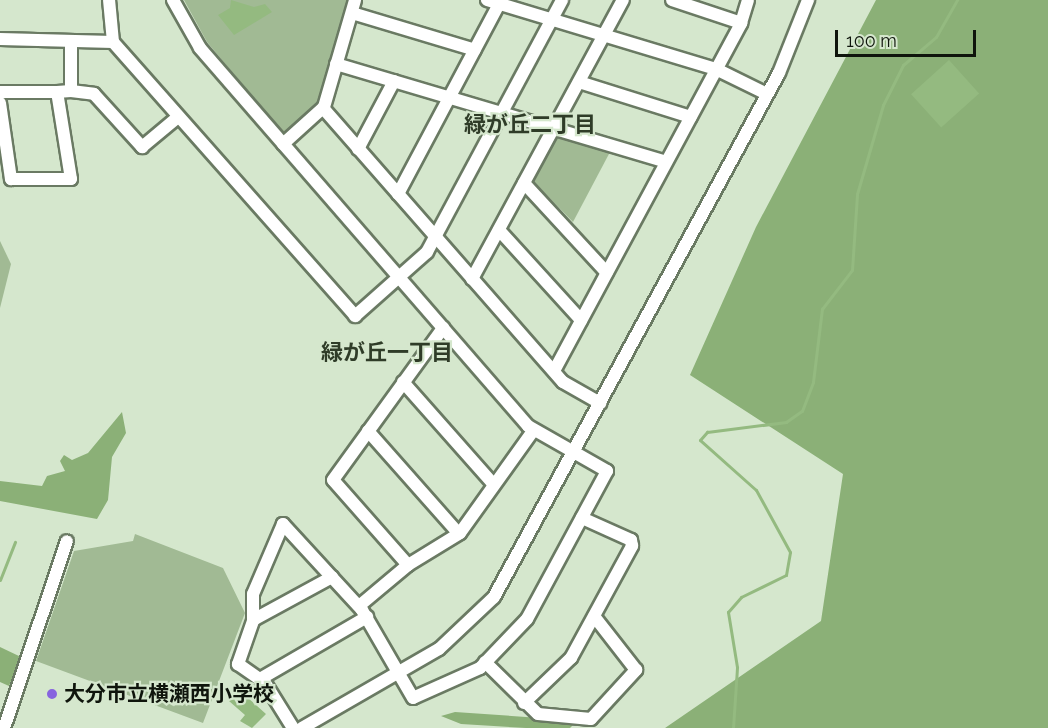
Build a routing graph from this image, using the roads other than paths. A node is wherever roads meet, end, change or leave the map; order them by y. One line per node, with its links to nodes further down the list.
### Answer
1 (109, 0): 16 (street)
2 (173, 0): 33 (street)
3 (355, 0): 10 (street)
4 (562, 0): 11 (street)
5 (623, 0): 13 (street)
6 (672, 0): 12 (street)
7 (748, 0): 12 (street)
8 (808, 0): 25 (street)
9 (496, 1): 11 (street); 17 (street)
10 (352, 13): 17 (street); 18 (street)
11 (552, 19): 13 (street); 29 (street)
12 (741, 23): 19 (street)
13 (604, 35): 19 (street); 21 (street)
14 (0, 39): 15 (street)
15 (71, 41): 16 (street); 22 (street)
16 (113, 42): 30 (street)
17 (475, 50): 26 (street)
18 (336, 64): 20 (street); 28 (street)
19 (716, 69): 25 (street); 31 (street)
20 (394, 81): 26 (street); 34 (street)
21 (579, 82): 31 (street); 32 (street)
22 (71, 91): 24 (street); 30 (street)
23 (0, 92): 24 (street)
24 (57, 92): 27 (street)
25 (767, 94): 47 (street)
26 (450, 97): 29 (street); 37 (street)
27 (0, 103)
28 (323, 108): 33 (street); 34 (street)
29 (502, 112): 32 (street); 39 (street)
30 (178, 117): 41 (street)
31 (690, 117): 35 (street)
32 (554, 128): 35 (street); 36 (street)
33 (283, 144): 41 (street)
34 (358, 149): 37 (street)
35 (666, 162): 40 (street)
36 (524, 183): 38 (street); 40 (street)
37 (398, 194): 39 (street)
38 (499, 230): 42 (street); 43 (street)
39 (435, 237): 41 (street); 42 (street)
40 (607, 273): 43 (street)
41 (399, 278): 44 (street)
42 (472, 279): 45 (street)
43 (581, 320): 45 (street)
44 (443, 328): 46 (street); 48 (street)
45 (554, 371): 47 (street)
46 (403, 382): 49 (street); 51 (street)
47 (600, 403): 50 (street)
48 (533, 430): 50 (street); 51 (street)
49 (368, 431): 53 (street); 55 (street)
50 (573, 453): 52 (street); 62 (street)
51 (494, 485): 53 (street)
52 (582, 518): 58 (street); 61 (street)
53 (459, 534): 55 (street)
54 (67, 541): 65 (street)
55 (408, 565): 57 (street)
56 (332, 577): 57 (street); 60 (street); 60 (street)
57 (359, 606): 59 (street)
58 (594, 616): 64 (street); 64 (street)
59 (367, 617): 62 (street); 63 (street)
60 (253, 620): 63 (street)
61 (485, 662): 62 (street); 64 (street)
62 (399, 673): 67 (street)
63 (260, 679): 66 (street)
64 (524, 703)
65 (4, 728)
66 (293, 728)
67 (302, 728)

